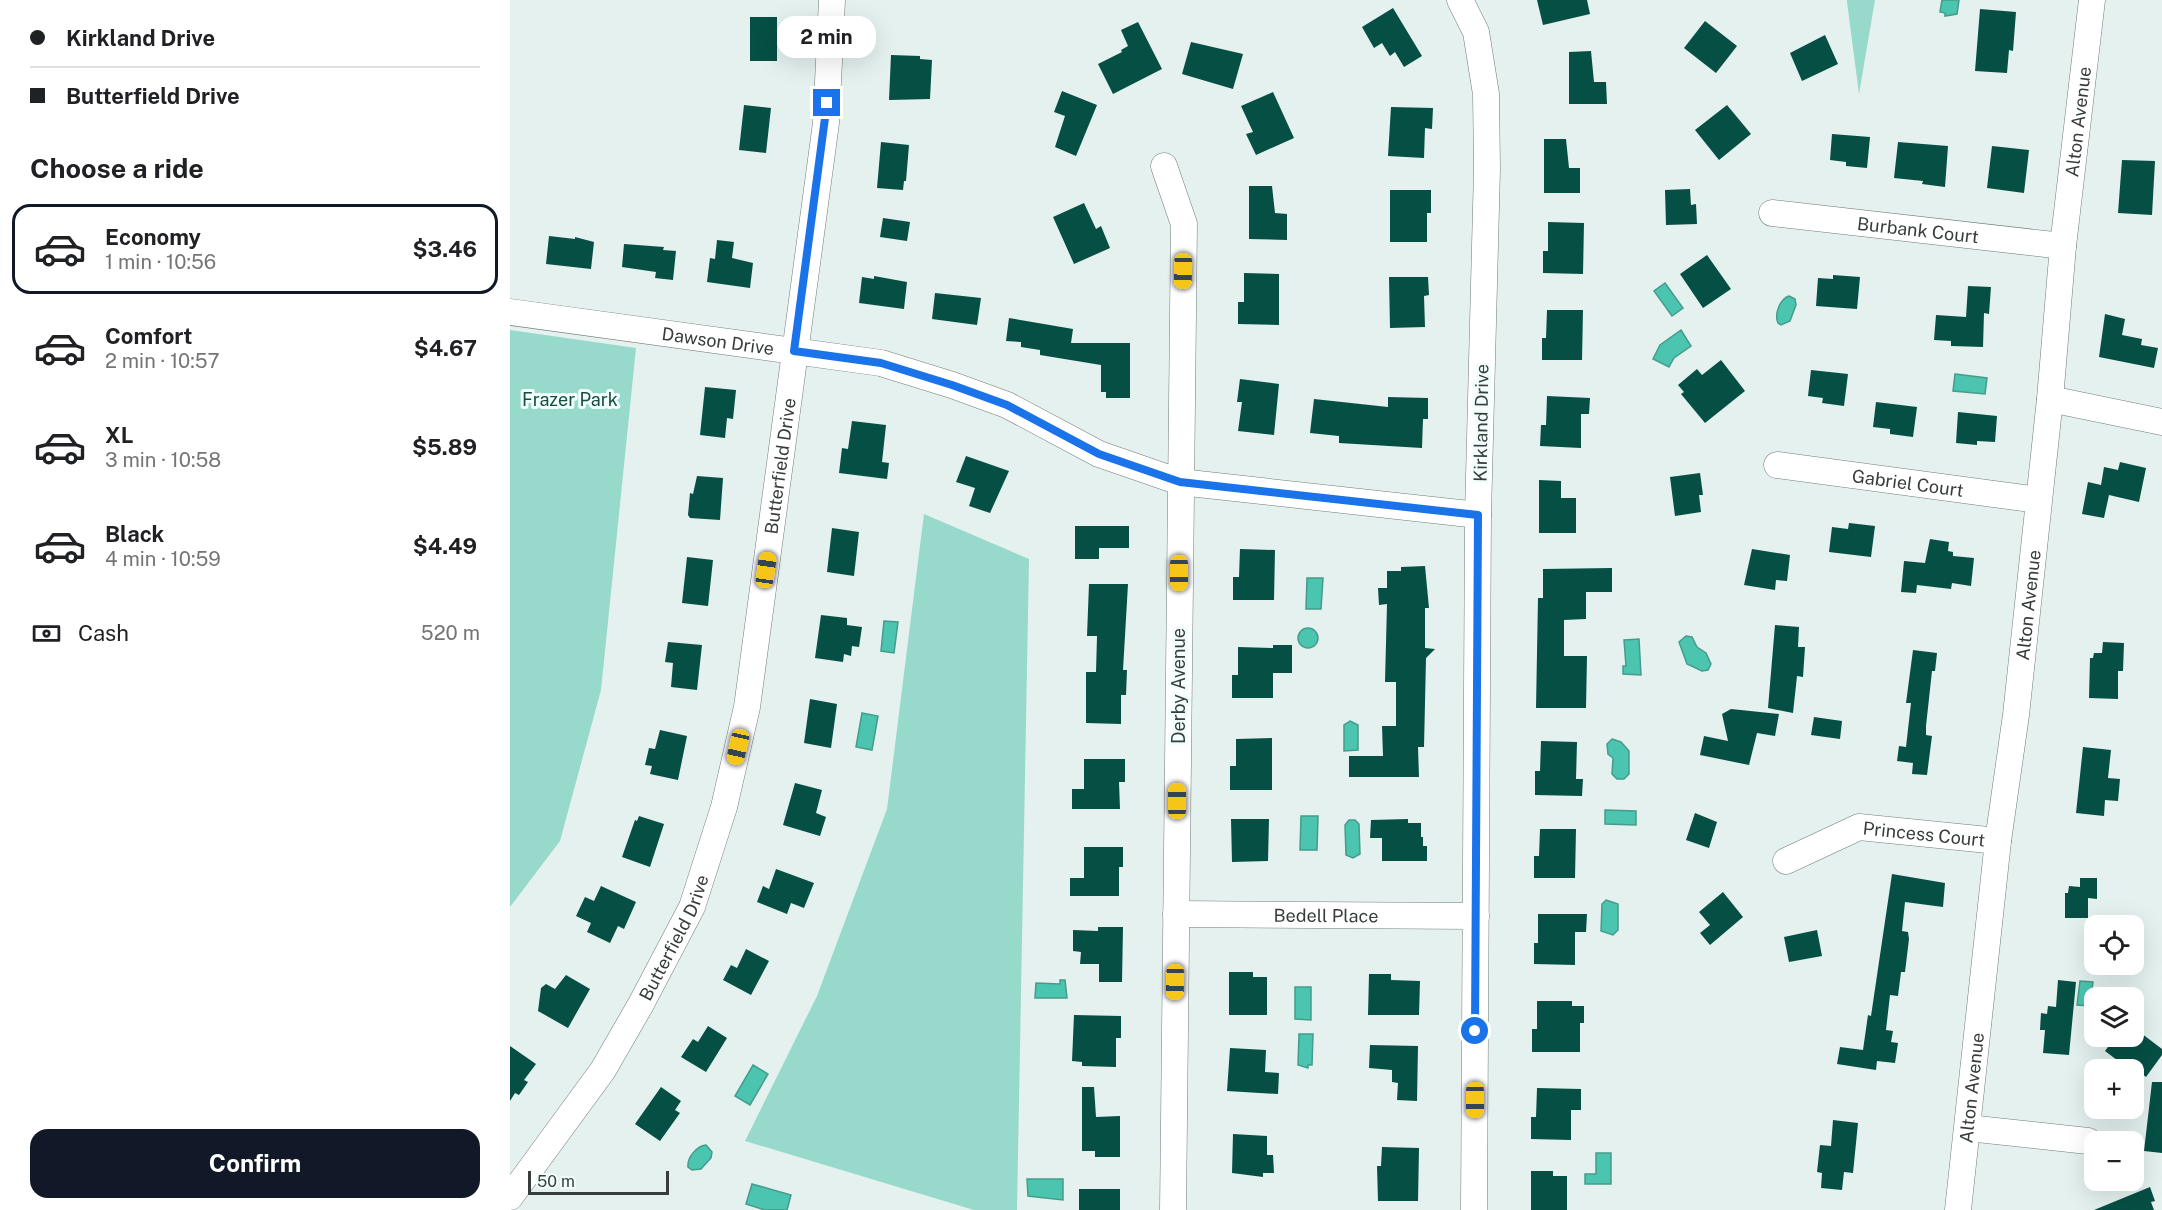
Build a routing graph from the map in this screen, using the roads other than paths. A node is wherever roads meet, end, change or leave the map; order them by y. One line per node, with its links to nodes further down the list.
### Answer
1 (832, 0): 8 (street, Butterfield Drive)
2 (1460, 0): 14 (street, Kirkland Drive)
3 (2092, 0): 6 (street, Alton Avenue)
4 (1164, 166): 12 (street, Derby Avenue)
5 (1772, 213): 6 (street, Burbank Court)
6 (2063, 246): 9 (street, Alton Avenue)
7 (510, 312): 8 (street, Dawson Drive)
8 (794, 351): 12 (street, Dawson Drive); 21 (street, Butterfield Drive)
9 (2050, 399): 10 (street); 13 (street, Alton Avenue)
10 (2162, 422)
11 (1777, 465): 13 (street, Gabriel Court)
12 (1180, 482): 14 (street, Dawson Drive); 17 (street, Derby Avenue)
13 (2038, 500): 15 (street, Alton Avenue)
14 (1478, 515): 18 (street, Kirkland Drive)
15 (1998, 841): 16 (street, Princess Court); 19 (street, Alton Avenue)
16 (1786, 861)
17 (1176, 914): 18 (street, Bedell Place); 22 (street, Derby Avenue)
18 (1476, 916): 23 (street, Kirkland Drive)
19 (1968, 1128): 20 (street); 24 (street, Alton Avenue)
20 (2084, 1141)
21 (510, 1197)
22 (1173, 1210)
23 (1474, 1210)
24 (1958, 1210)

